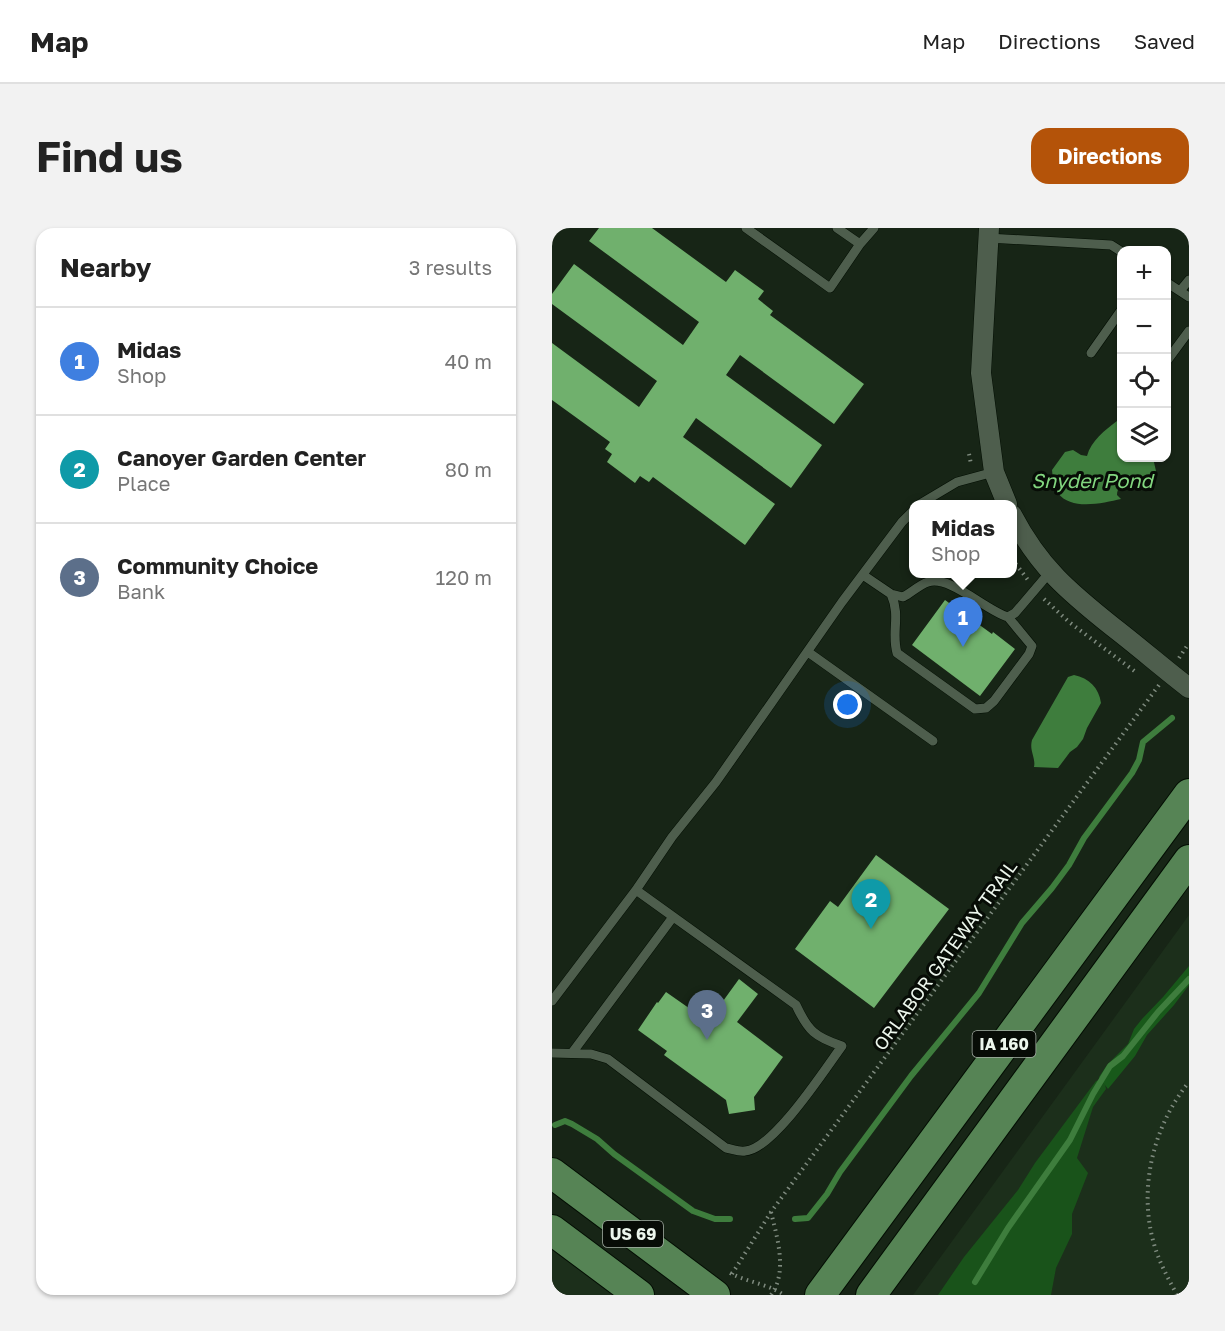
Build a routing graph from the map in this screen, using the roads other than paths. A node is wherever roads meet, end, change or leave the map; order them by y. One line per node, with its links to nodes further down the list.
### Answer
1 (746, 228): 5 (lane)
2 (837, 228): 5 (lane)
3 (874, 228): 5 (lane)
4 (989, 233): 6 (lane); 15 (street)
5 (860, 244)
6 (1117, 248)
7 (1189, 280): 9 (lane)
8 (1171, 285): 9 (lane)
9 (1180, 291): 10 (lane)
10 (1189, 297)
11 (1117, 316): 13 (lane)
12 (1189, 331): 14 (lane)
13 (1091, 353)
14 (1171, 356)
15 (994, 472): 16 (lane); 17 (street)
16 (927, 500)
17 (1005, 500)
18 (909, 515): 21 (lane)
19 (1017, 524): 20 (street)
20 (1050, 572): 23 (lane); 25 (street)
21 (863, 575): 22 (lane); 24 (lane)
22 (891, 594): 23 (lane); 23 (lane)
23 (1008, 617)
24 (808, 652): 26 (lane); 29 (lane)
25 (1189, 688)
26 (933, 741)
27 (1189, 794): 38 (main road, IA 160)
28 (1189, 860): 39 (main road, IA 160)
29 (636, 890): 30 (lane); 31 (lane)
30 (673, 917): 33 (lane); 33 (lane)
31 (552, 1001)
32 (552, 1053): 33 (lane)
33 (572, 1053)
34 (552, 1173): 36 (main road, US 69)
35 (552, 1230): 37 (main road, US 69)
36 (723, 1284)
37 (639, 1295)
38 (820, 1295)
39 (871, 1295)

